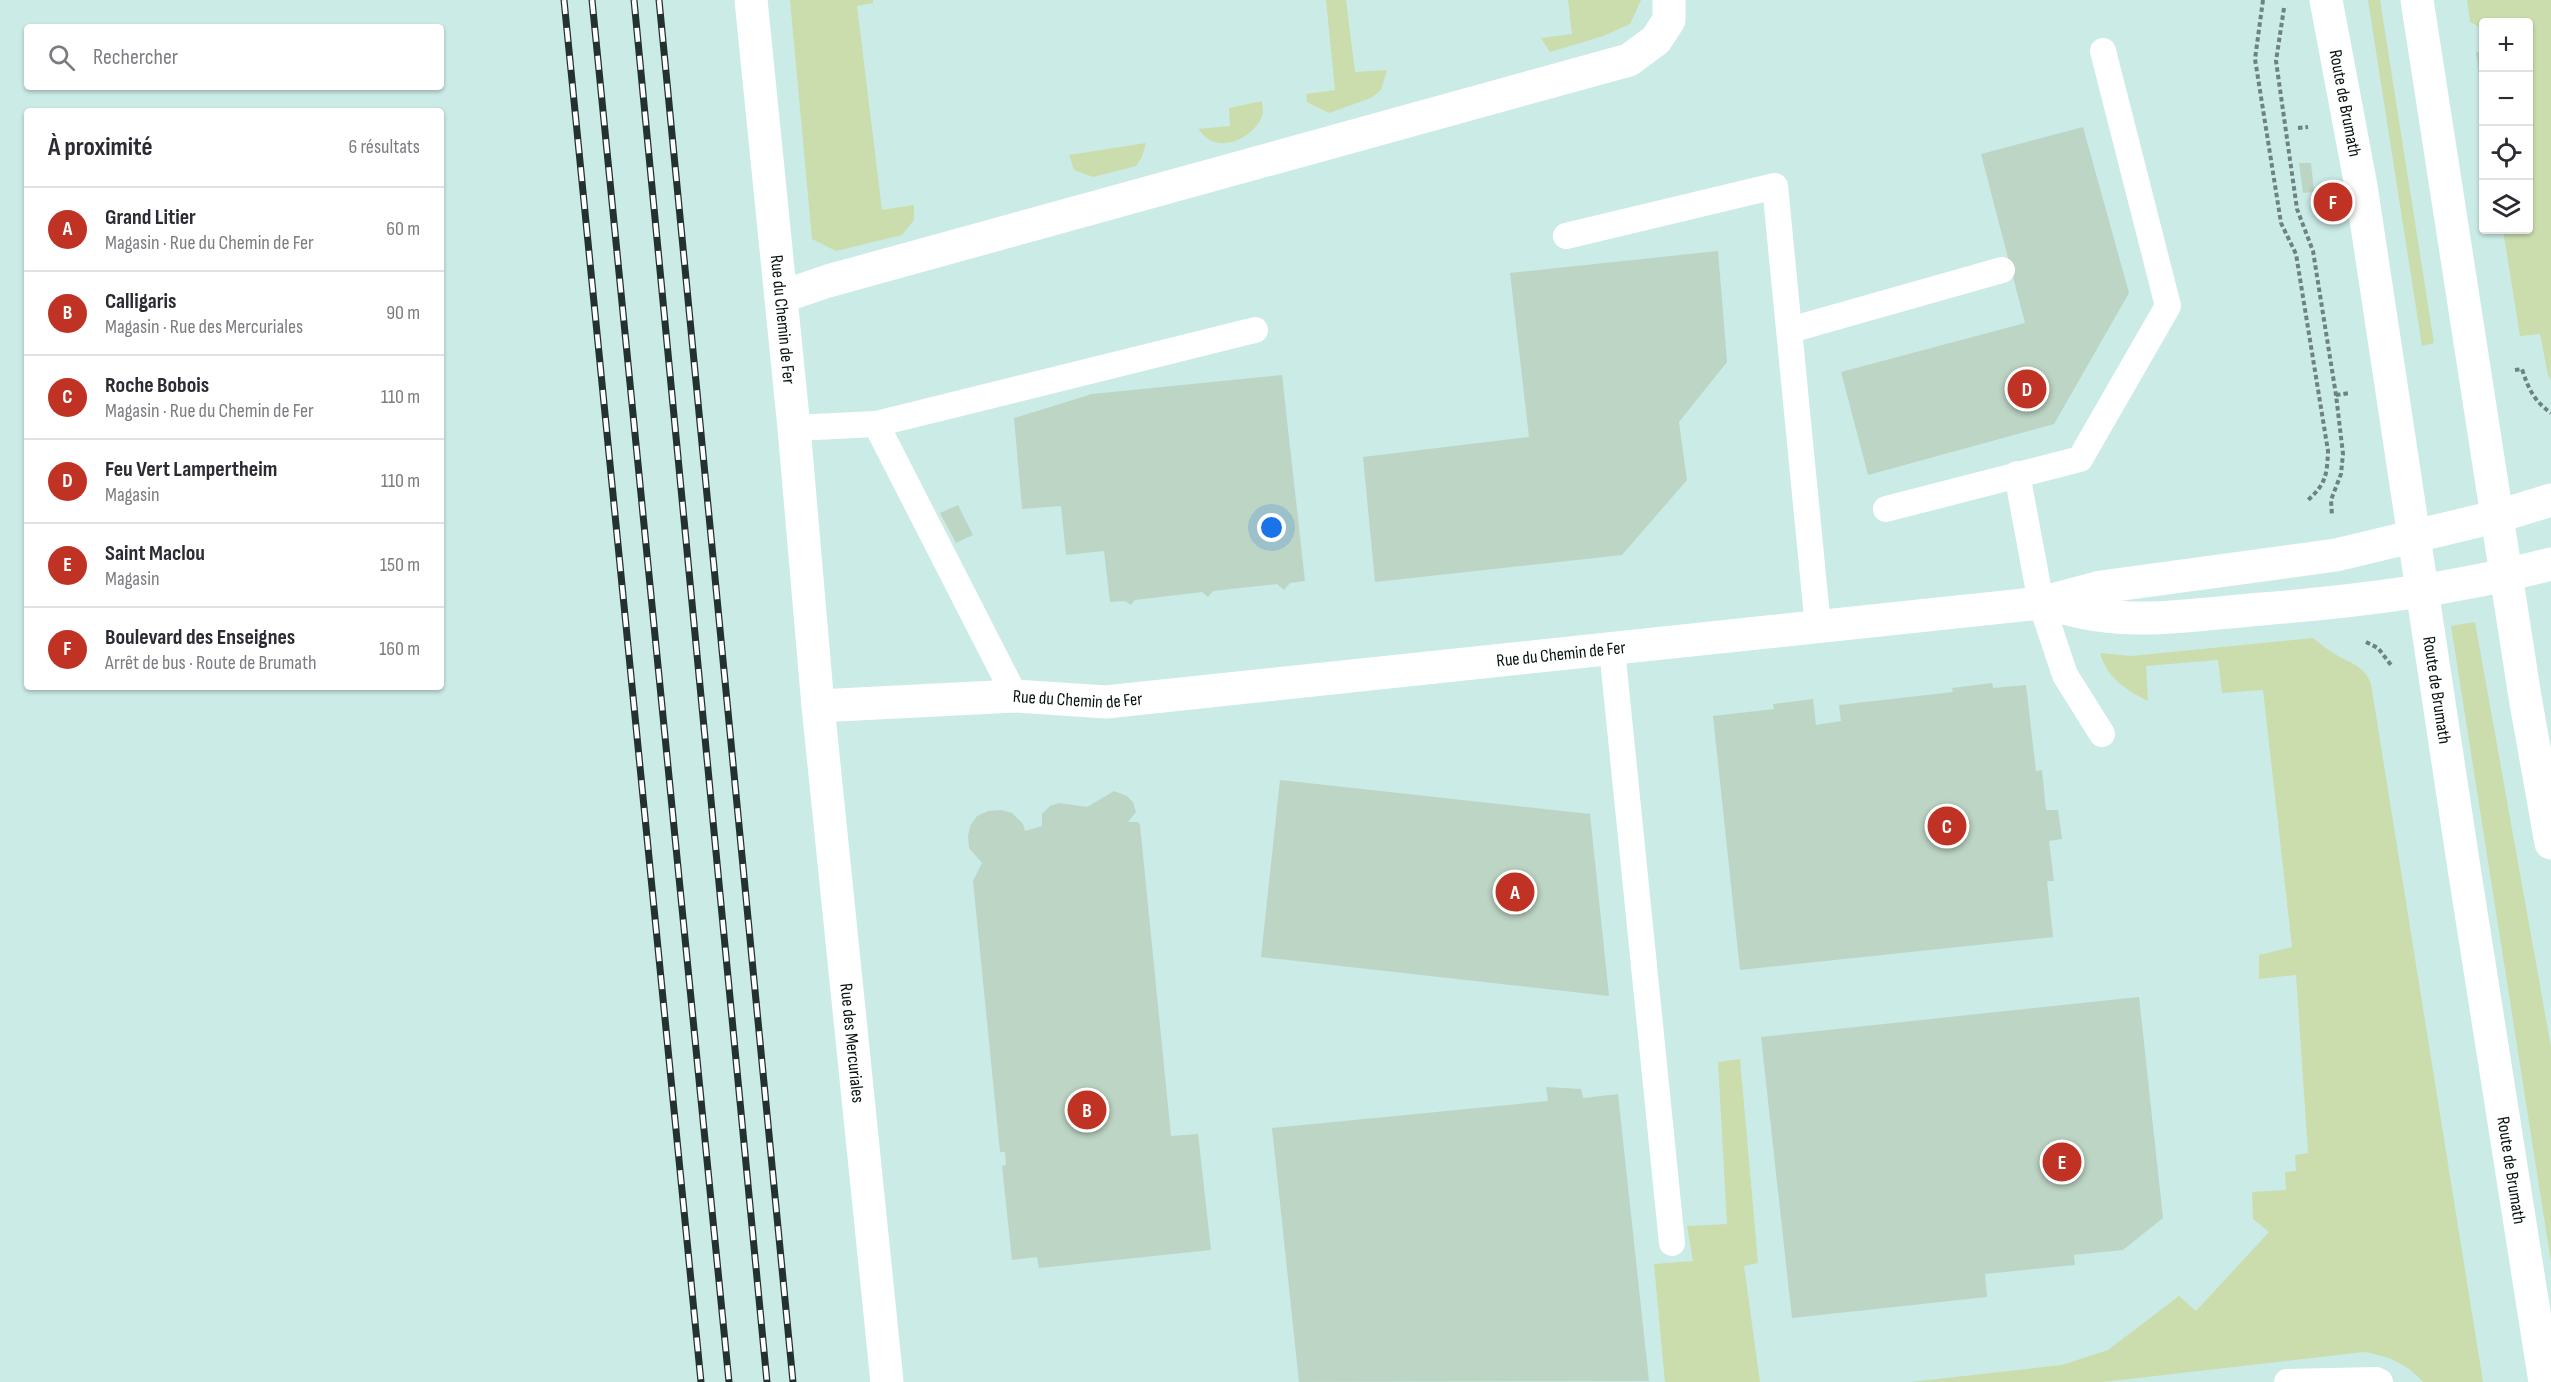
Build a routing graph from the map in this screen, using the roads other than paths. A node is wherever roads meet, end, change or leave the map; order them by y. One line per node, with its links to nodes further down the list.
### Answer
1 (752, 0): 8 (street, Rue du Chemin de Fer)
2 (1669, 0): 8 (street)
3 (2326, 0): 17 (street, Route de Brumath)
4 (2416, 0): 16 (street)
5 (2103, 51): 13 (lane)
6 (1566, 236): 10 (lane)
7 (2002, 270): 10 (lane)
8 (781, 297): 12 (street, Rue du Chemin de Fer)
9 (1255, 330): 11 (lane)
10 (1790, 330): 22 (lane)
11 (876, 424): 12 (lane); 24 (lane)
12 (794, 428): 25 (street, Rue du Chemin de Fer)
13 (2017, 474): 15 (lane); 21 (lane)
14 (2551, 500): 16 (street)
15 (1886, 509)
16 (2499, 516): 17 (street); 19 (street)
17 (2414, 535): 20 (street, Route de Brumath); 21 (street)
18 (2551, 564): 19 (street)
19 (2508, 575): 20 (street); 27 (street)
20 (2424, 591): 21 (street); 32 (street, Route de Brumath)
21 (2041, 603): 22 (street, Rue du Chemin de Fer); 26 (lane)
22 (1818, 627): 23 (street, Rue du Chemin de Fer)
23 (1612, 649): 24 (street, Rue du Chemin de Fer); 28 (lane)
24 (1015, 696): 25 (street, Rue du Chemin de Fer)
25 (818, 706): 29 (street, Rue des Mercuriales)
26 (2102, 734)
27 (2551, 843)
28 (1672, 1243)
29 (887, 1382)
30 (2287, 1382): 31 (lane)
31 (2380, 1382)
32 (2545, 1382)

